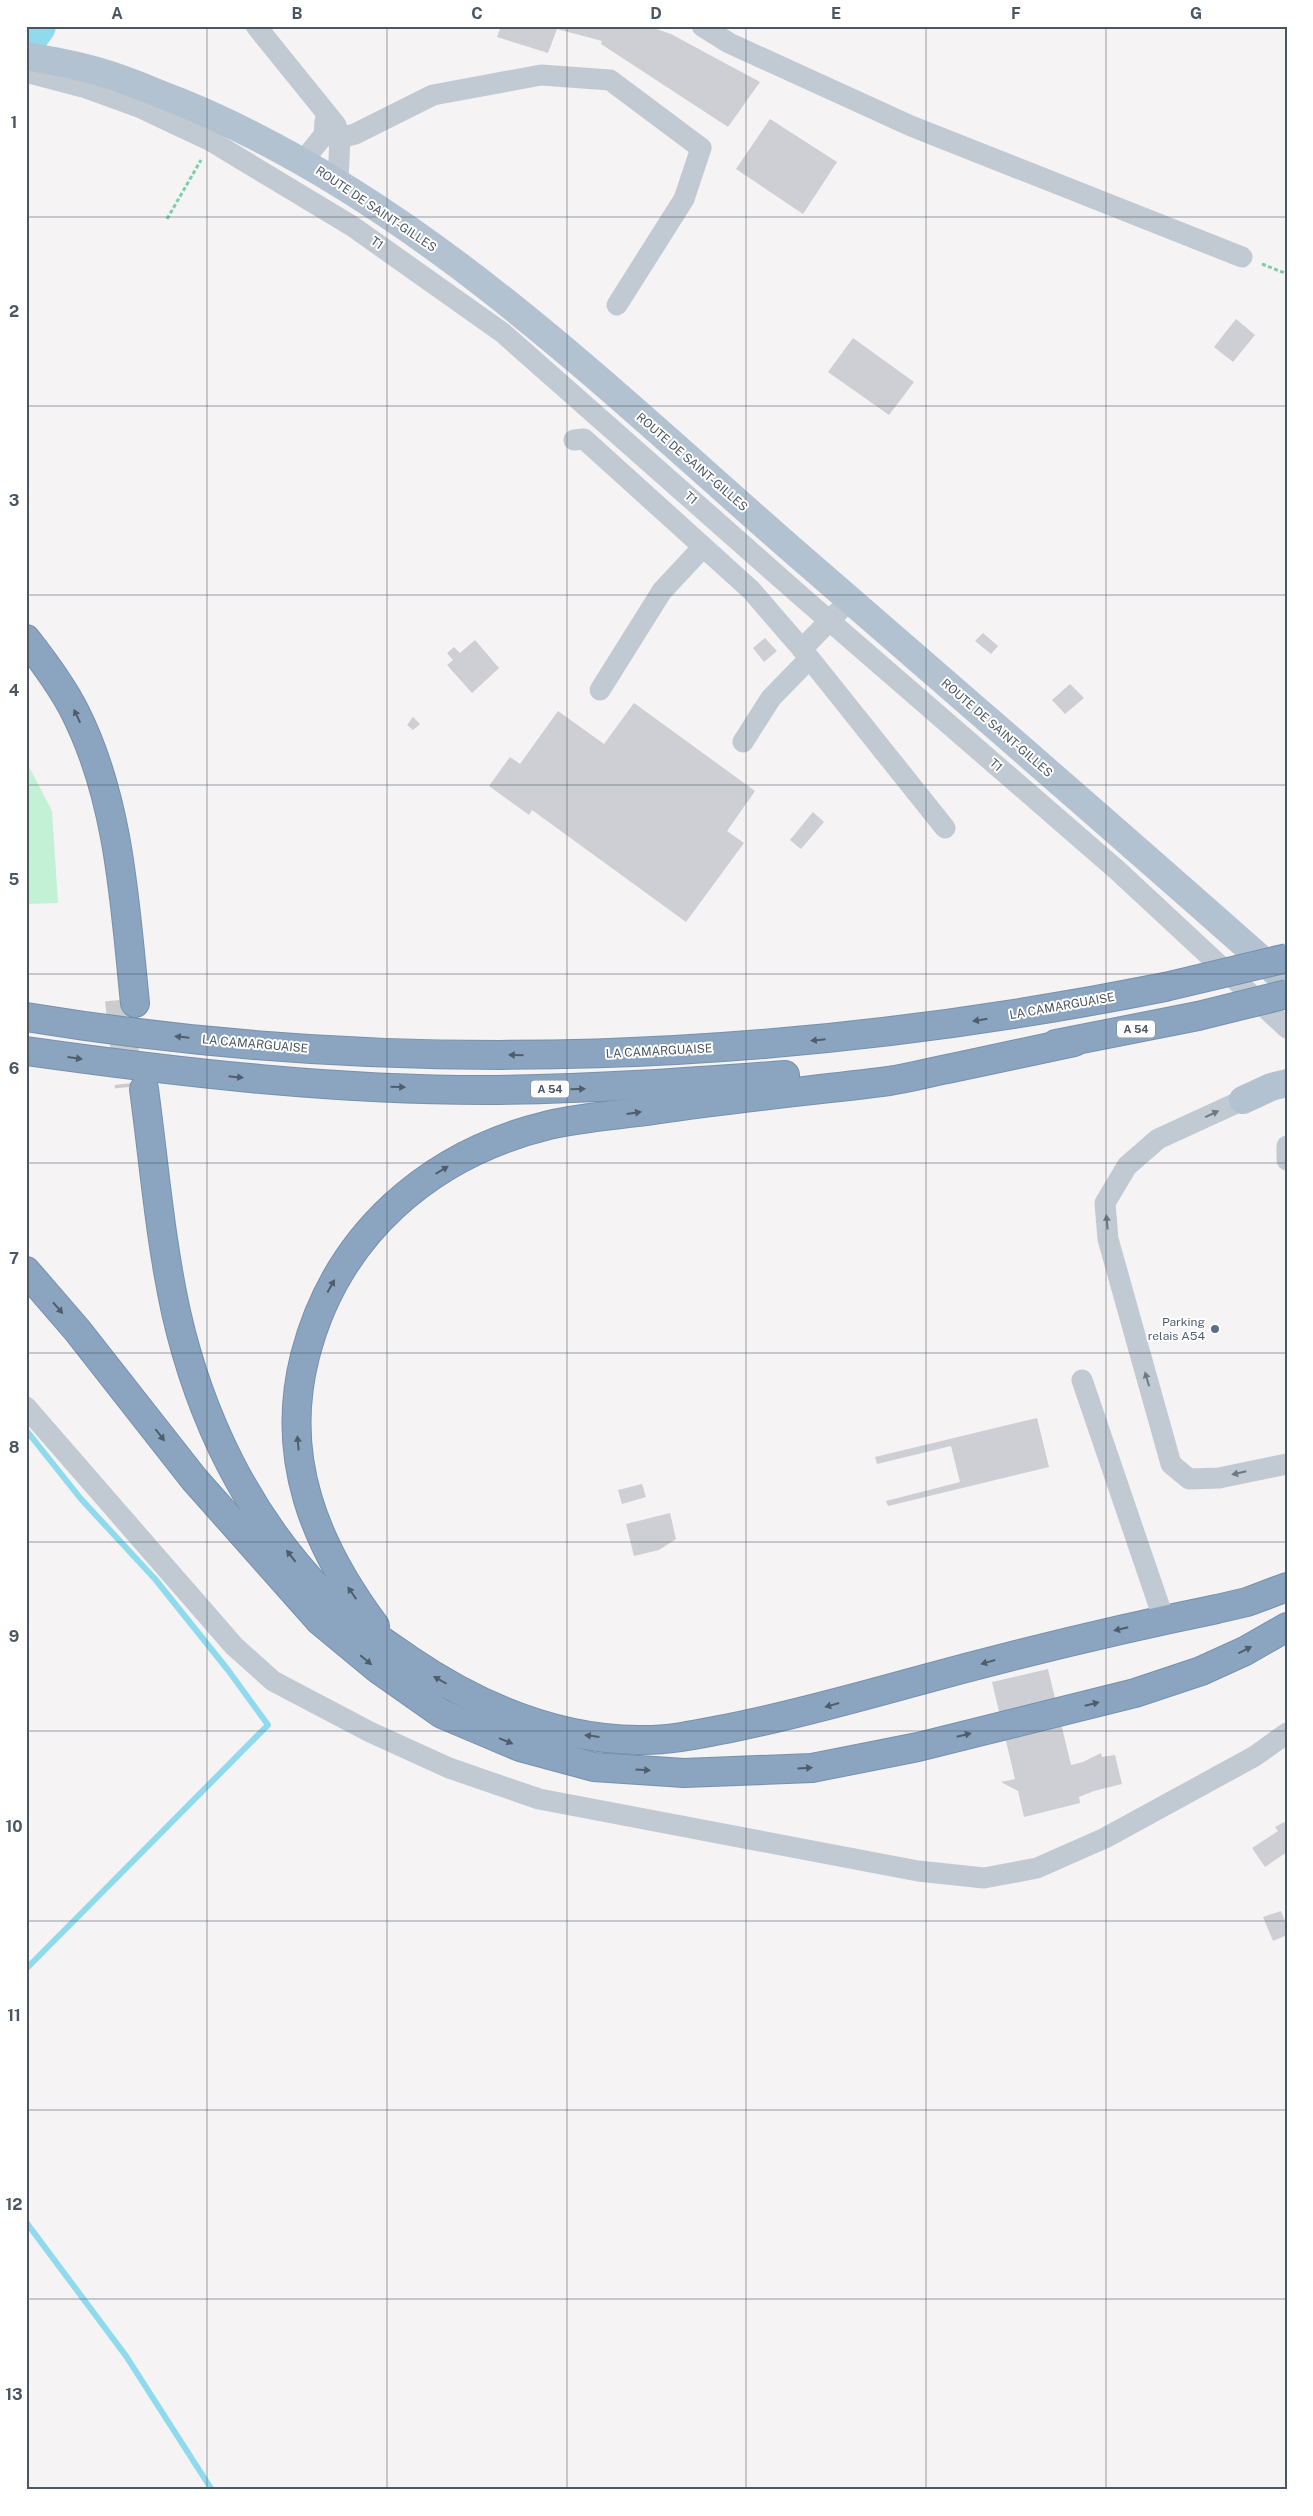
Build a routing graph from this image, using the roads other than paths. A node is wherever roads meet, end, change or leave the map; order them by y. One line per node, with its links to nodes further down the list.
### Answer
1 (256, 26): 4 (street)
2 (702, 26): 7 (street)
3 (36, 66): 5 (main road, ROUTE DE SAINT-GILLES); 12 (street, T1 / T1)
4 (332, 137): 5 (street); 6 (street); 8 (street)
5 (303, 161): 6 (main road, ROUTE DE SAINT-GILLES)
6 (338, 181): 11 (main road, ROUTE DE SAINT-GILLES)
7 (1242, 257)
8 (617, 305)
9 (574, 440): 10 (street)
10 (703, 547): 14 (street); 16 (street)
11 (850, 600): 12 (street); 20 (main road, ROUTE DE SAINT-GILLES)
12 (830, 621): 14 (street); 25 (street, T1 / T1)
13 (26, 639): 15 (highway, one-way to 13)
14 (806, 654): 17 (street); 18 (street)
15 (26, 667)
16 (600, 690)
17 (743, 742)
18 (945, 828)
19 (1287, 958): 24 (highway, LA CAMARGUAISE, one-way to 24, bridge)
20 (1287, 982)
21 (1287, 994): 26 (highway, A 54, bridge)
22 (26, 999): 24 (highway)
23 (26, 1017): 24 (highway, LA CAMARGUAISE)
24 (79, 1026)
25 (1287, 1028)
26 (1074, 1042): 27 (highway, A 54, one-way to 26); 40 (highway, one-way to 26)
27 (26, 1051)
28 (1287, 1083): 29 (main road)
29 (1243, 1100): 35 (street, one-way to 29)
30 (1287, 1146): 31 (street)
31 (1287, 1160)
32 (26, 1272): 36 (highway, one-way to 36)
33 (1082, 1380): 38 (street)
34 (26, 1407): 41 (street)
35 (1287, 1464)
36 (270, 1564): 39 (highway, one-way to 39); 40 (highway, one-way to 36)
37 (1287, 1587): 38 (highway)
38 (1164, 1620): 40 (highway, one-way to 40)
39 (1287, 1627)
40 (391, 1647)
41 (1287, 1734)

